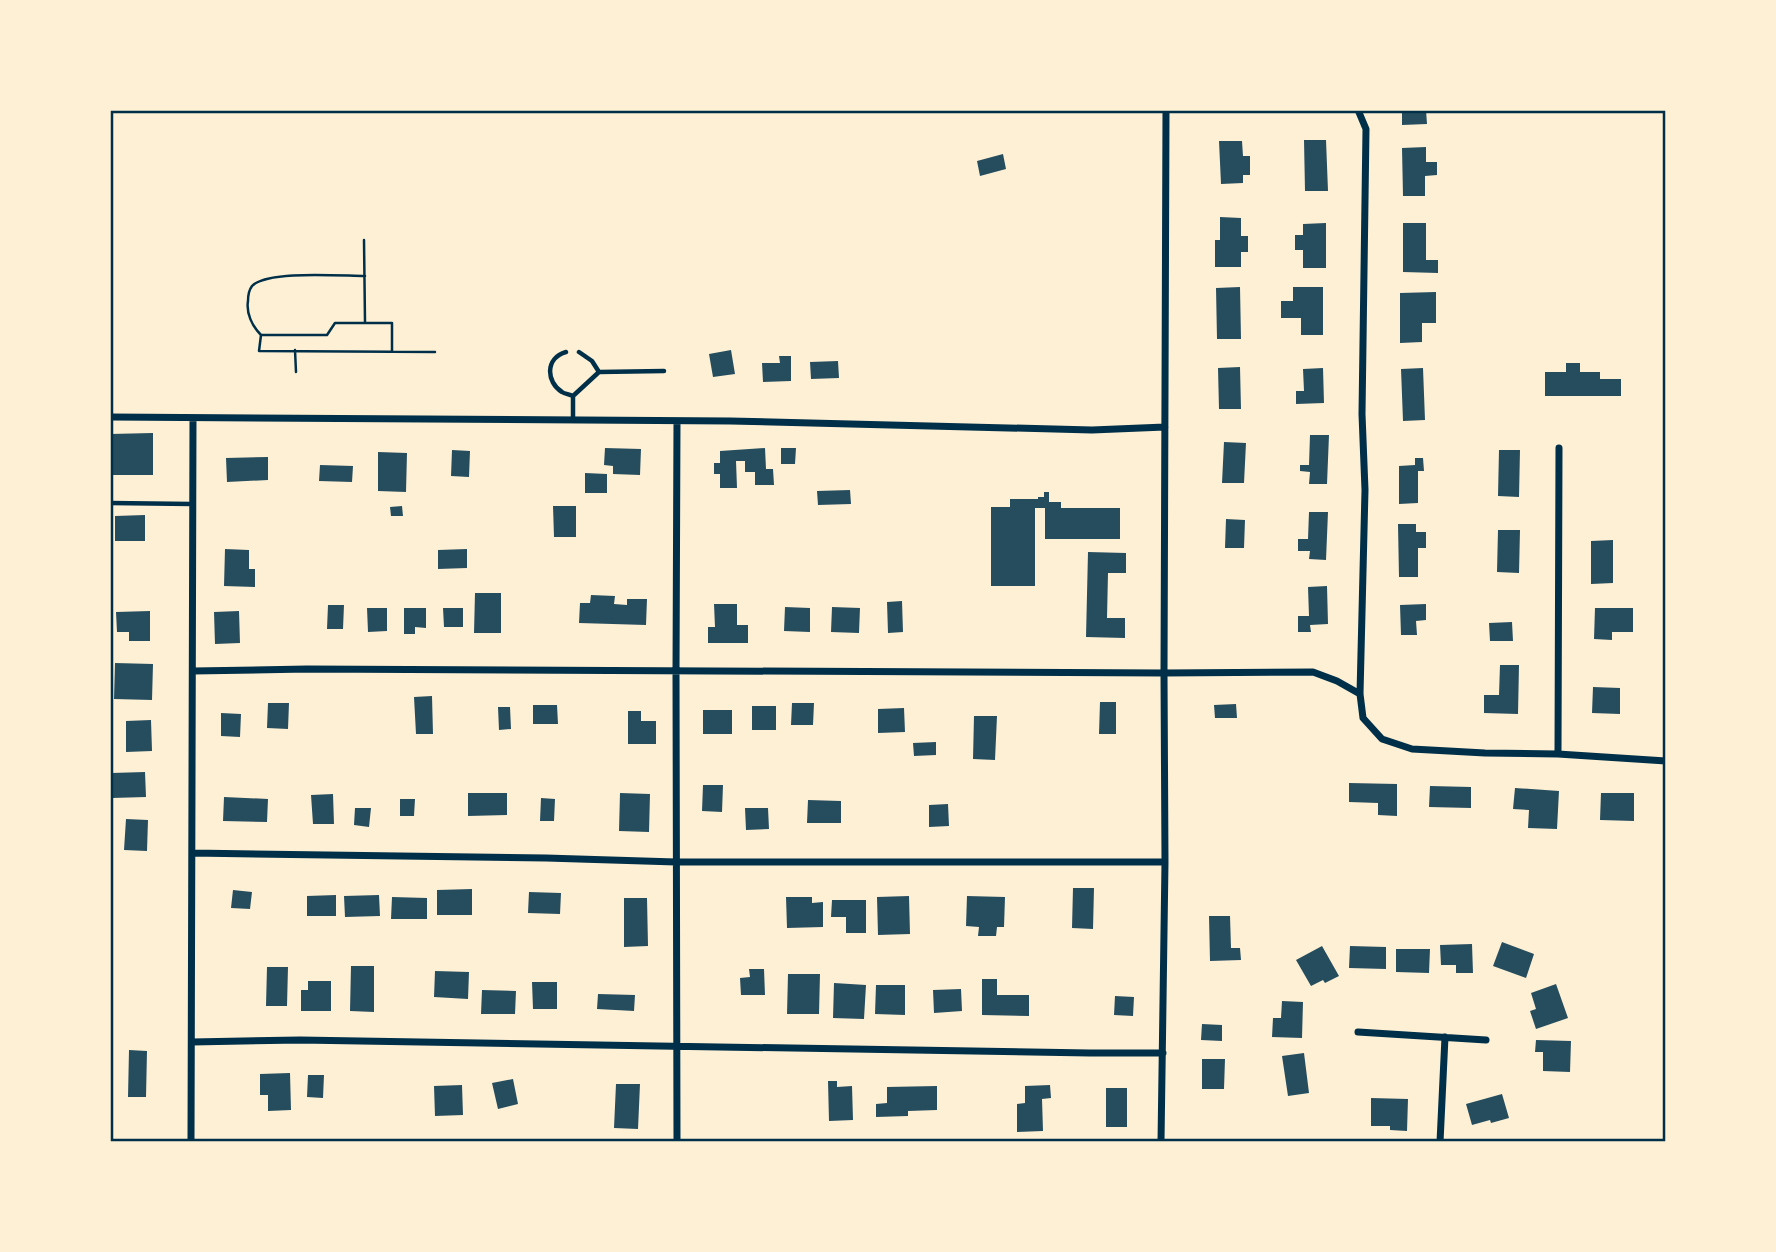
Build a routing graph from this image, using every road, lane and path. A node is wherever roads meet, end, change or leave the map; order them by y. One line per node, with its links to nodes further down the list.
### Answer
1 (1166, 110): 20 (street)
2 (1358, 110): 27 (street)
3 (364, 240): 4 (path)
4 (365, 276): 5 (path); 6 (path)
5 (365, 322): 6 (path); 8 (path)
6 (261, 335): 7 (path)
7 (295, 350): 8 (path); 13 (path)
8 (392, 351): 9 (path)
9 (435, 352)
10 (566, 352): 15 (lane)
11 (579, 352): 14 (lane)
12 (664, 371): 14 (lane)
13 (296, 372)
14 (599, 372): 15 (lane)
15 (573, 396): 18 (lane)
16 (110, 417): 17 (street)
17 (193, 418): 18 (street); 23 (street)
18 (573, 421): 19 (street)
19 (677, 421): 20 (street); 25 (street)
20 (1165, 427): 26 (street)
21 (1559, 448): 28 (street)
22 (110, 503): 23 (lane)
23 (193, 504): 24 (street)
24 (192, 671): 25 (street); 30 (street)
25 (676, 672): 26 (street); 31 (street)
26 (1164, 673): 27 (street); 32 (street)
27 (1360, 694): 28 (street)
28 (1558, 754): 29 (street)
29 (1666, 761)
30 (192, 853): 31 (street); 36 (street)
31 (676, 862): 32 (street); 37 (street)
32 (1165, 862): 38 (street)
33 (1358, 1032): 34 (street)
34 (1445, 1037): 35 (street); 42 (street)
35 (1486, 1040)
36 (192, 1042): 37 (street); 39 (street)
37 (677, 1047): 38 (street); 40 (street)
38 (1163, 1053): 41 (street)
39 (191, 1142)
40 (677, 1142)
41 (1161, 1142)
42 (1440, 1142)

